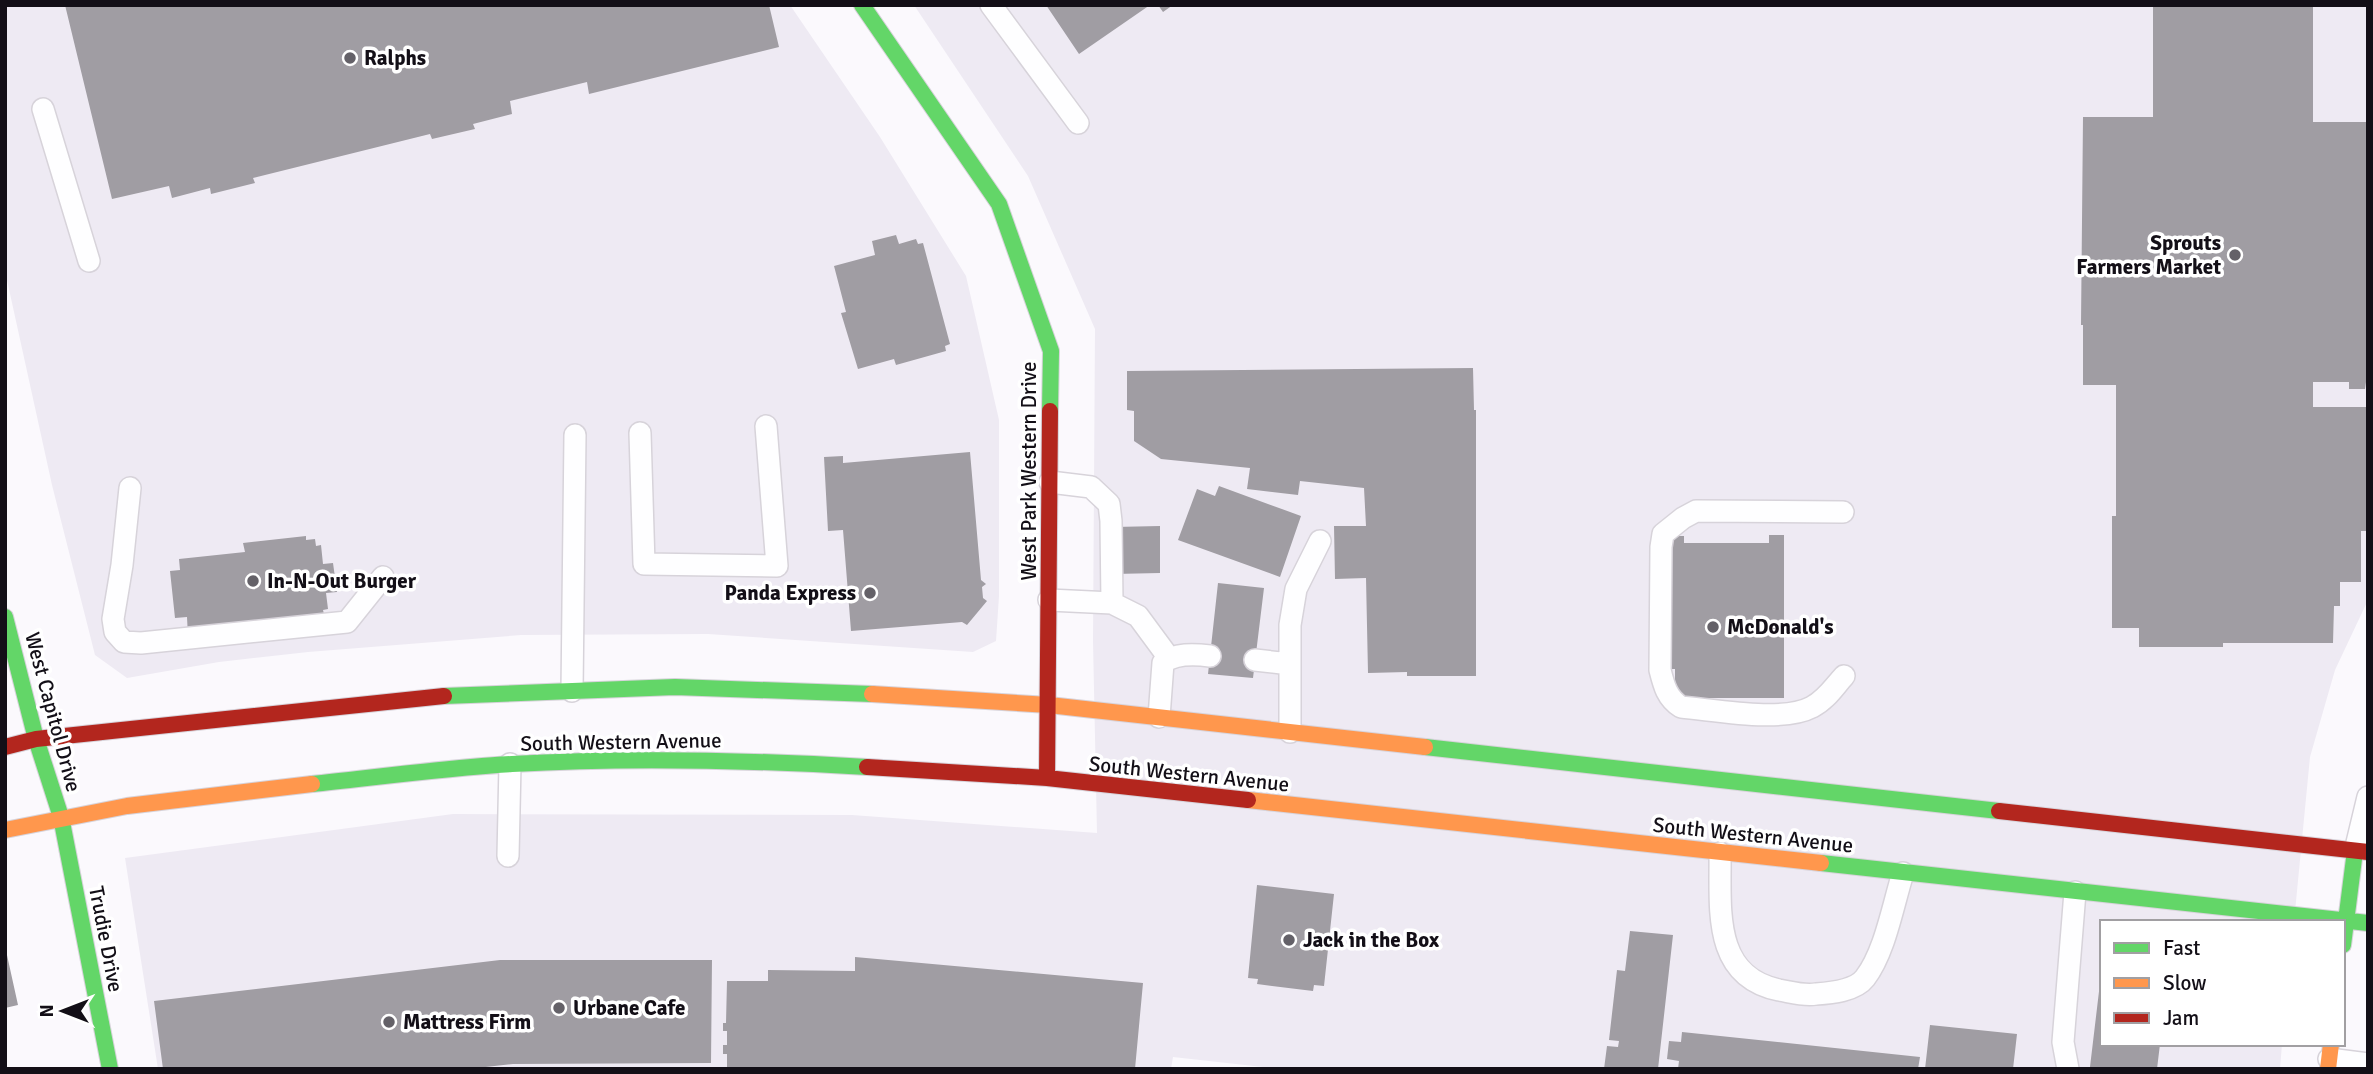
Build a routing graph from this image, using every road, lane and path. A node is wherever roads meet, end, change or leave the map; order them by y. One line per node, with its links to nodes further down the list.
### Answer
1 (862, 5): 9 (main road, West Park Western Drive)
2 (991, 5): 4 (lane)
3 (43, 109): 5 (lane)
4 (1078, 123)
5 (89, 261)
6 (766, 426): 7 (lane)
7 (640, 433)
8 (575, 435): 22 (lane)
9 (1050, 482): 14 (main road, West Park Western Drive); 15 (lane)
10 (131, 488): 13 (lane)
11 (1843, 512): 21 (lane)
12 (1320, 541): 20 (lane)
13 (383, 577)
14 (1049, 600): 15 (lane); 23 (main road, West Park Western Drive)
15 (1112, 603): 18 (lane)
16 (5, 618): 26 (main road, West Capitol Drive)
17 (1210, 656): 18 (lane)
18 (1169, 658): 24 (lane)
19 (1255, 660): 20 (lane)
20 (1290, 664): 25 (lane)
21 (1844, 676)
22 (572, 691): 23 (main road); 26 (main road)
23 (1049, 705): 24 (main road); 29 (main road, West Park Western Drive)
24 (1159, 717): 25 (main road)
25 (1290, 732): 33 (main road)
26 (36, 739): 27 (main road); 31 (main road, West Capitol Drive)
27 (5, 747)
28 (510, 764): 29 (main road, South Western Avenue); 31 (main road, South Western Avenue); 35 (lane)
29 (1047, 779): 34 (main road, South Western Avenue)
30 (2368, 797): 33 (lane)
31 (61, 817): 32 (main road, South Western Avenue); 44 (main road, Trudie Drive)
32 (5, 830)
33 (2361, 851): 39 (main road)
34 (1720, 853): 36 (main road, South Western Avenue); 36 (lane)
35 (508, 856)
36 (1903, 873): 37 (main road, South Western Avenue)
37 (2075, 892): 38 (main road, South Western Avenue); 45 (lane)
38 (2337, 920)
39 (2346, 921): 40 (main road, South Western Avenue); 41 (main road)
40 (2368, 923)
41 (2345, 929)
42 (2329, 1057): 43 (lane)
43 (2368, 1064)
44 (110, 1069)
45 (2068, 1069)

